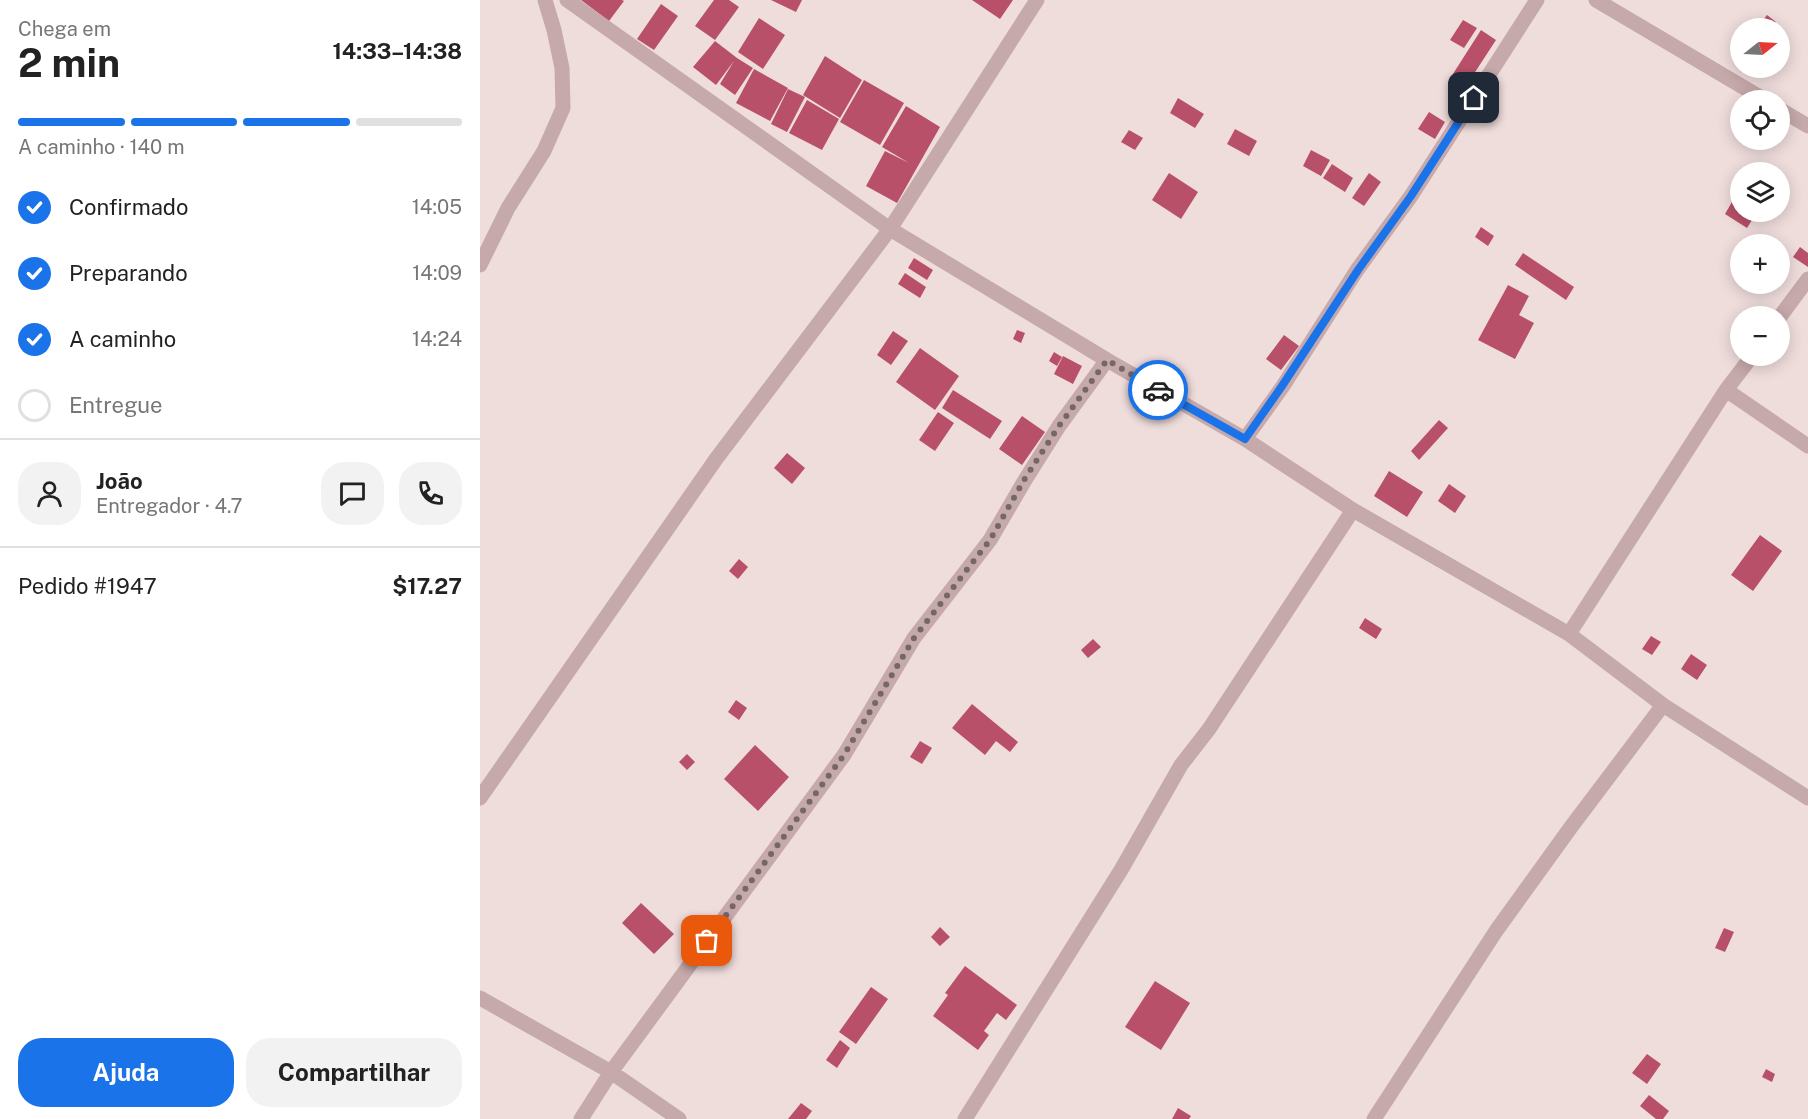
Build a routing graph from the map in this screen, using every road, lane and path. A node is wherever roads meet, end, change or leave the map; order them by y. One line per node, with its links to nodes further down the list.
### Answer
1 (545, 0): 10 (street)
2 (567, 0): 9 (street)
3 (1037, 0): 9 (street)
4 (1537, 0): 16 (street)
5 (1596, 0): 6 (street)
6 (1748, 90)
7 (1790, 115): 8 (street)
8 (1808, 126)
9 (890, 230): 13 (street); 21 (street)
10 (480, 265)
11 (1808, 279): 12 (street)
12 (1788, 306)
13 (1107, 360): 16 (street); 24 (street)
14 (1744, 366): 15 (street)
15 (1726, 390): 17 (street); 19 (street)
16 (1245, 439): 18 (street)
17 (1808, 446)
18 (1353, 510): 19 (street); 27 (street)
19 (1569, 634): 20 (street)
20 (1663, 705): 22 (street); 28 (street)
21 (480, 798)
22 (1808, 798)
23 (480, 998): 24 (street)
24 (611, 1072): 25 (street); 26 (street)
25 (581, 1119)
26 (679, 1119)
27 (965, 1119)
28 (1374, 1119)

